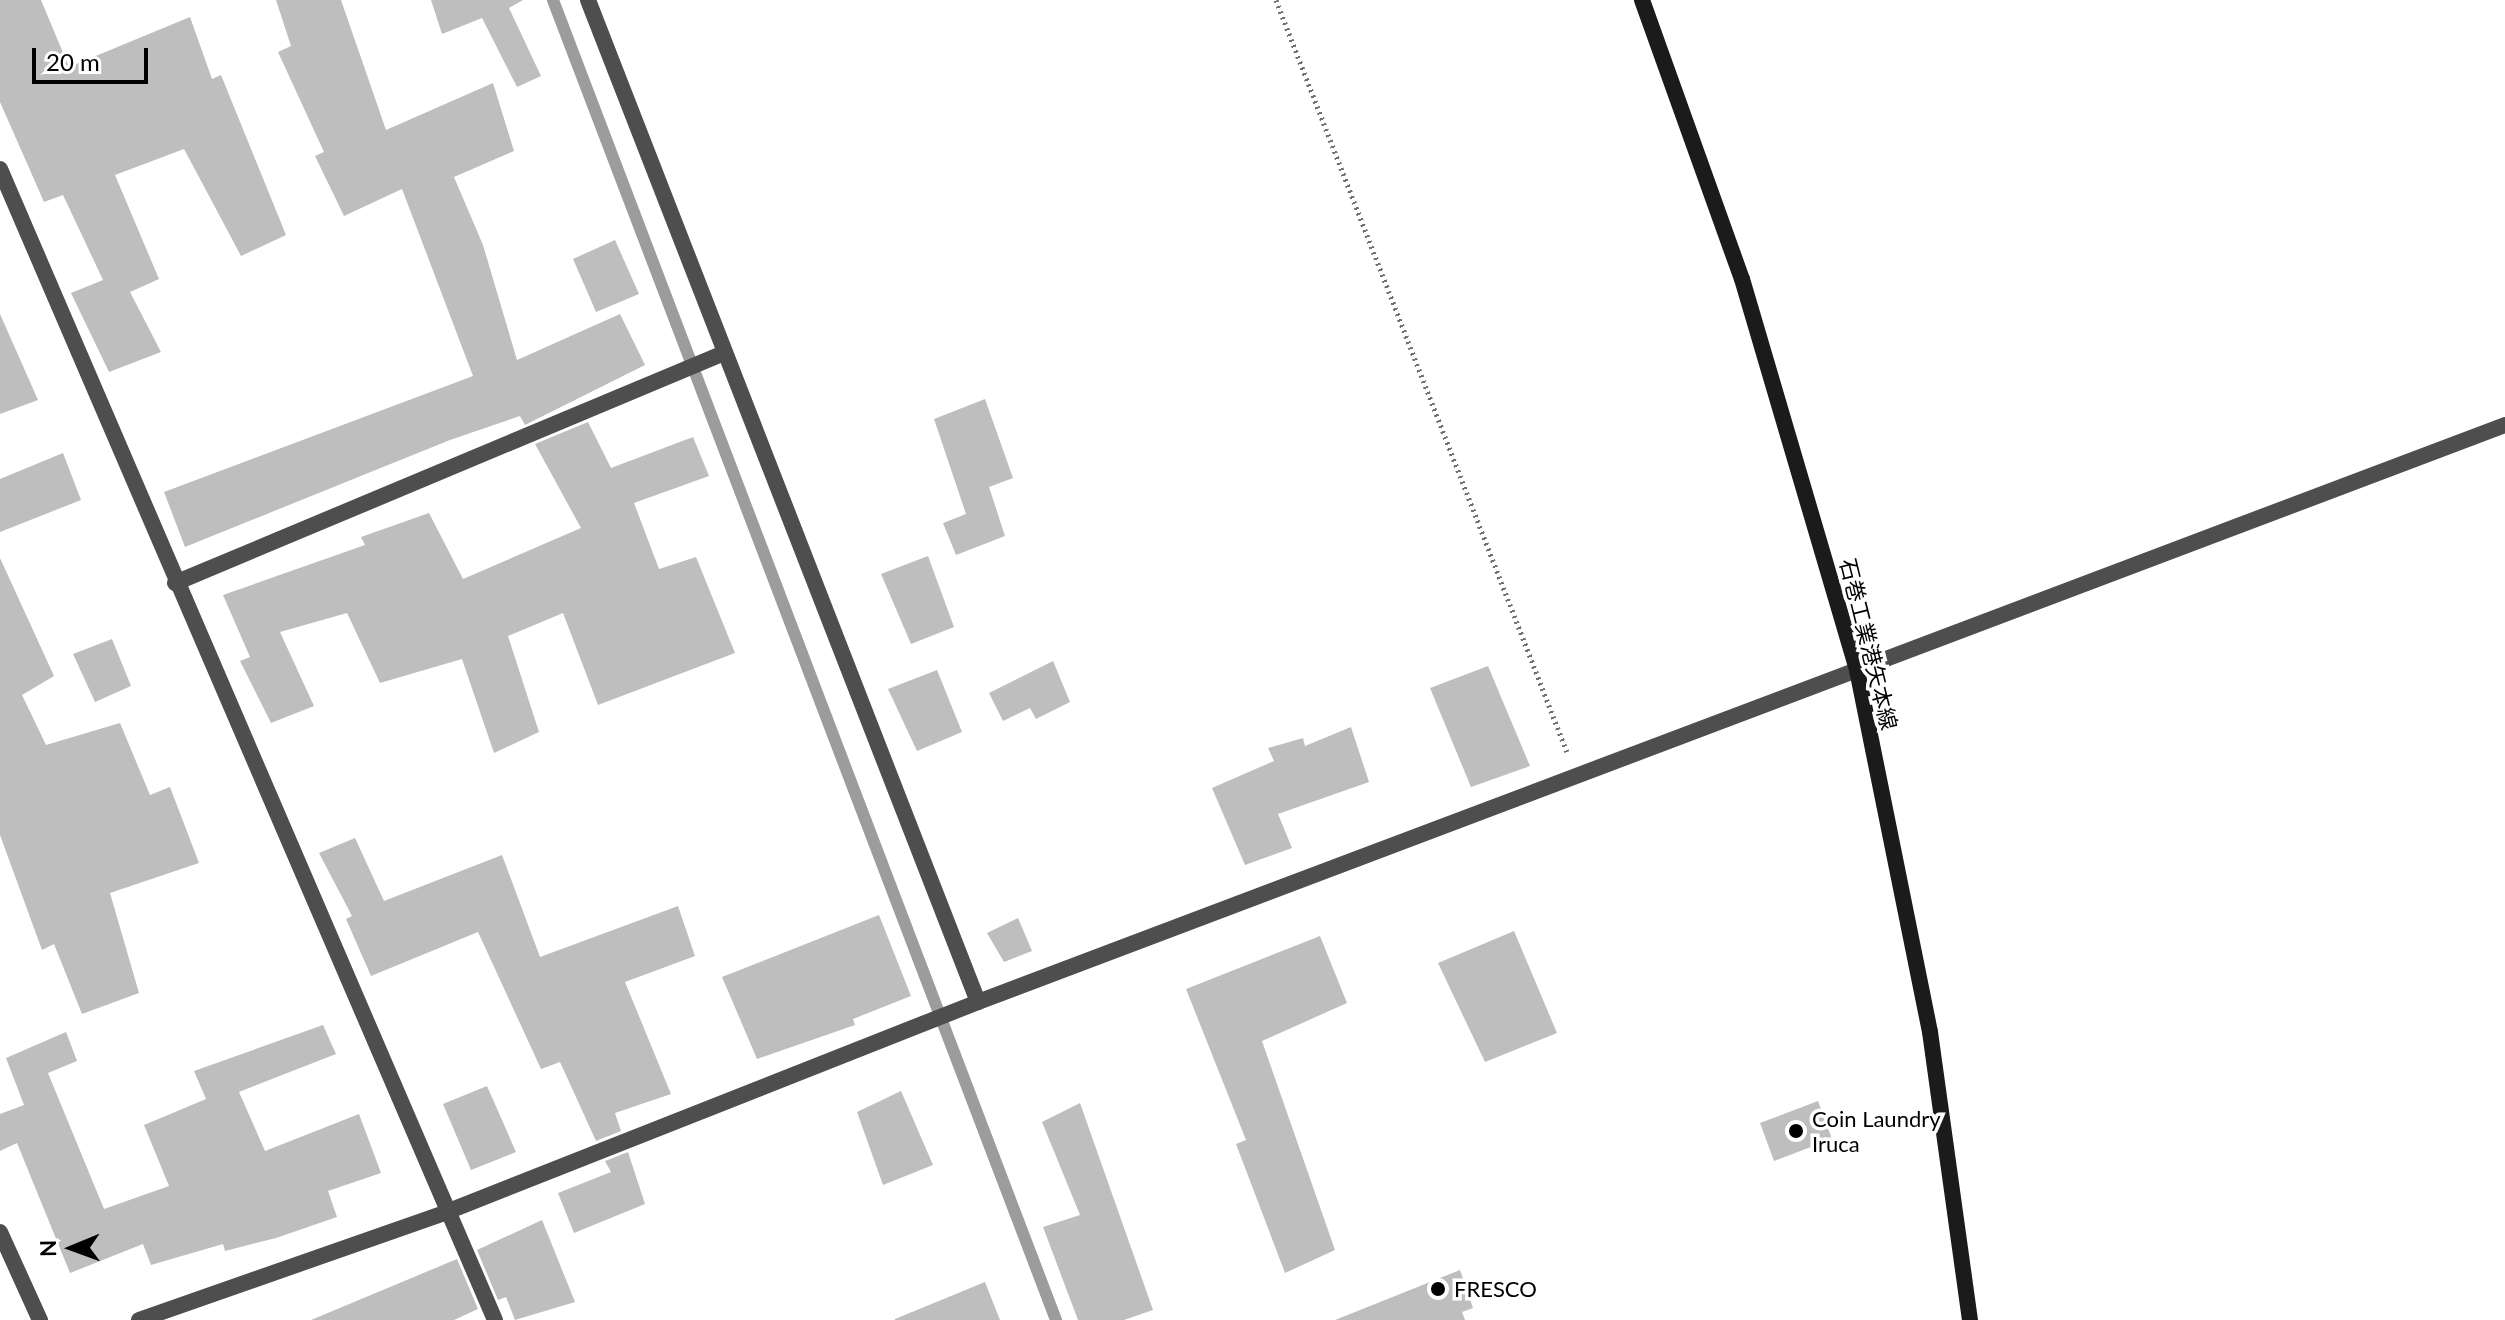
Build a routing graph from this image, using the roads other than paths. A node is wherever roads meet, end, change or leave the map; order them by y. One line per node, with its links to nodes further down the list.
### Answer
1 (588, 0): 4 (street)
2 (1642, 0): 7 (main road, 石巻工業港矢本線)
3 (0, 169): 6 (street)
4 (717, 356): 6 (street); 8 (street)
5 (2505, 425): 7 (street)
6 (175, 583): 9 (street)
7 (1857, 670): 8 (street); 14 (main road, 石巻工業港矢本線)
8 (978, 1002): 9 (street)
9 (444, 1213): 12 (street); 13 (street)
10 (0, 1232): 11 (street)
11 (40, 1320)
12 (139, 1320)
13 (495, 1320)
14 (1970, 1320)

